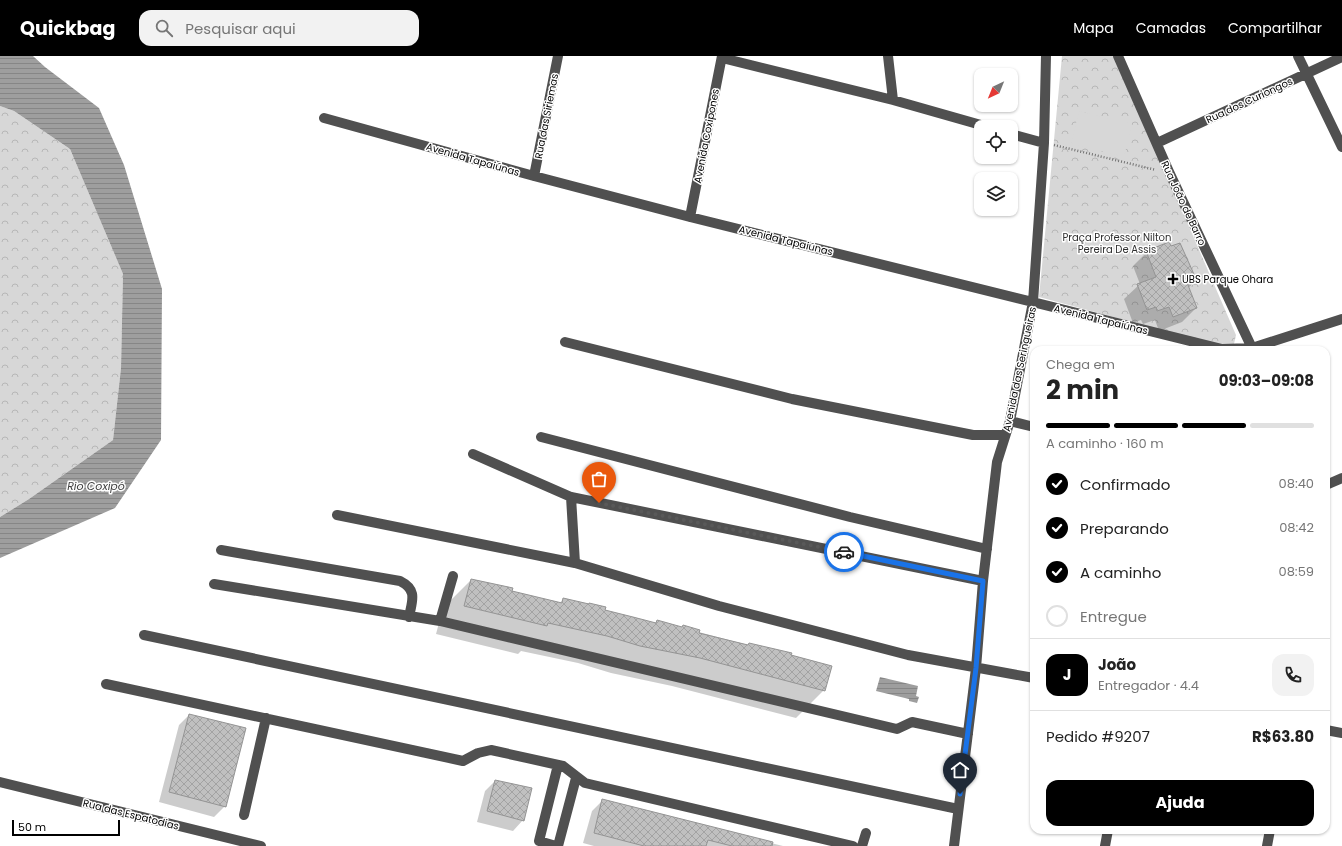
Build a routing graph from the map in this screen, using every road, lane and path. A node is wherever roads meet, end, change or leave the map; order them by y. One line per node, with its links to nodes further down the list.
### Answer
1 (558, 56): 17 (street, Rua das Siriemas)
2 (888, 56): 9 (street)
3 (1046, 56): 13 (street, Avenida das Seringueiras)
4 (1118, 56): 14 (street, Rua João de Barro)
5 (1298, 56): 8 (street)
6 (722, 57): 9 (street); 18 (street, Avenida Coxipones)
7 (1342, 57): 8 (street, Rua dos Curiongos)
8 (1306, 74): 14 (street, Rua dos Curiongos); 15 (street)
9 (893, 100): 11 (street)
10 (324, 118): 17 (street, Avenida Tapaiúnas)
11 (974, 123)
12 (1018, 136): 13 (street)
13 (1044, 143): 16 (path); 19 (street, Avenida das Seringueiras)
14 (1157, 143): 16 (street, Rua João de Barro)
15 (1342, 147)
16 (1170, 174): 23 (street, Rua João de Barro)
17 (534, 176): 18 (street, Avenida Tapaiúnas)
18 (690, 217): 19 (street, Avenida Tapaiúnas)
19 (1033, 302): 22 (street, Avenida Tapaiúnas); 25 (street, Avenida das Seringueiras)
20 (1342, 319): 24 (street, Avenida Tapaiúnas)
21 (565, 342): 27 (street)
22 (1210, 346)
23 (1251, 346)
24 (1258, 346)
25 (1010, 421): 26 (street); 27 (street, Avenida das Seringueiras)
26 (1030, 426)
27 (1005, 435): 34 (street, Avenida das Seringueiras)
28 (541, 437): 34 (street)
29 (473, 454): 32 (street)
30 (1342, 478): 31 (street)
31 (1330, 483)
32 (571, 497): 36 (street); 38 (street)
33 (337, 515): 36 (street)
34 (987, 549): 38 (street, Avenida das Seringueiras)
35 (221, 550): 40 (street)
36 (576, 563): 43 (street)
37 (453, 576): 41 (street)
38 (983, 581): 43 (street, Avenida das Seringueiras)
39 (214, 584): 40 (street)
40 (409, 617): 41 (street)
41 (440, 621): 49 (street)
42 (144, 635): 53 (street)
43 (976, 668): 44 (street); 49 (street, Avenida das Seringueiras)
44 (1030, 677)
45 (106, 684): 46 (street)
46 (266, 718): 50 (street); 54 (street)
47 (1330, 731): 48 (street)
48 (1342, 733)
49 (968, 734): 53 (street, Avenida das Seringueiras)
50 (558, 765): 51 (street); 58 (street)
51 (576, 778): 58 (street); 60 (street)
52 (0, 782): 59 (street, Rua das Espatodias)
53 (958, 810): 62 (street, Avenida das Seringueiras)
54 (244, 815)
55 (866, 833): 61 (street)
56 (1108, 834): 63 (street)
57 (1269, 834): 64 (street)
58 (550, 845)
59 (261, 846)
60 (853, 846)
61 (862, 846)
62 (954, 846)
63 (1106, 846)
64 (1267, 846)

